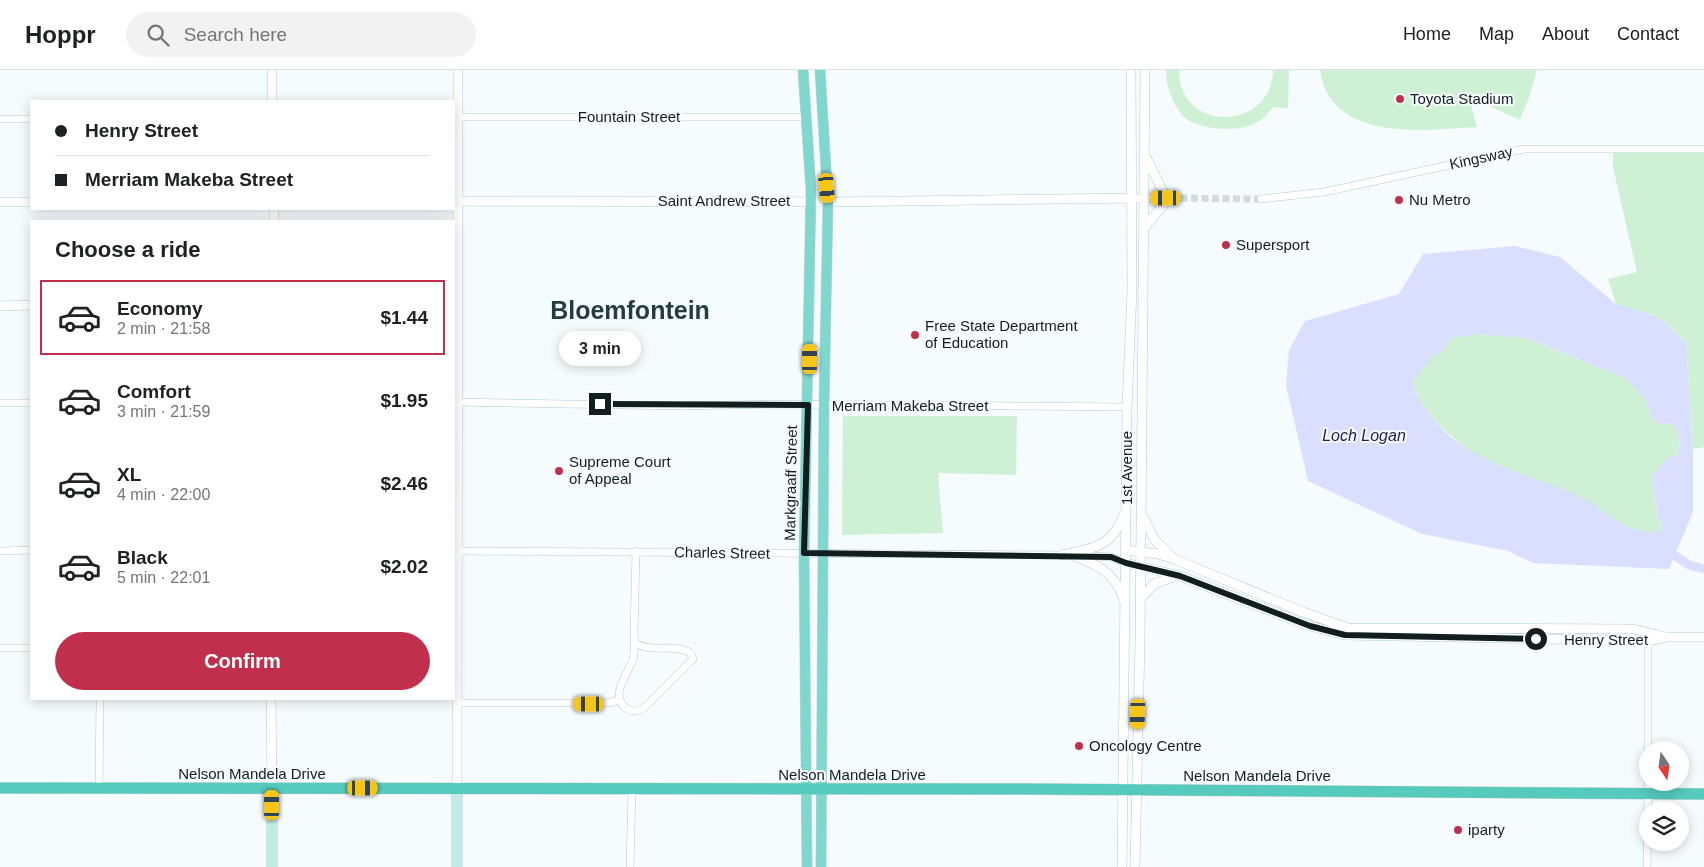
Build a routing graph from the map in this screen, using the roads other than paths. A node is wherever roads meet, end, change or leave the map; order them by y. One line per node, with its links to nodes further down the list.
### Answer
1 (272, 70): 7 (street)
2 (458, 70): 9 (street)
3 (803, 70): 10 (main road, Markgraaff Street)
4 (820, 70): 8 (main road)
5 (1131, 70): 15 (street, 1st Avenue)
6 (1145, 70): 14 (street, 1st Avenue)
7 (272, 100)
8 (821, 110): 10 (main road); 23 (main road)
9 (456, 117): 10 (street, Fountain Street); 19 (street)
10 (805, 117): 22 (main road, Markgraaff Street)
11 (0, 119): 12 (street)
12 (30, 119)
13 (1704, 148): 18 (street, Kingsway)
14 (1144, 155): 16 (street, 1st Avenue); 17 (street)
15 (1132, 198): 16 (street, Saint Andrew Street); 23 (street, Saint Andrew Street); 33 (street, 1st Avenue)
16 (1144, 198): 17 (street); 24 (street, 1st Avenue)
17 (1168, 198): 24 (street)
18 (1261, 199)
19 (455, 201): 22 (street, Saint Andrew Street); 25 (street)
20 (0, 202): 21 (street)
21 (30, 202)
22 (811, 202): 23 (street, Saint Andrew Street); 31 (main road, Markgraaff Street)
23 (828, 202): 32 (main road)
24 (1144, 228): 35 (street, 1st Avenue)
25 (455, 299): 28 (street)
26 (30, 305): 27 (street)
27 (0, 306)
28 (455, 402): 31 (street, Merriam Makeba Street); 39 (street)
29 (0, 403): 30 (street)
30 (30, 403)
31 (808, 405): 32 (street, Merriam Makeba Street); 42 (main road, Markgraaff Street)
32 (824, 406): 33 (street, Merriam Makeba Street); 43 (main road)
33 (1127, 407): 34 (street, 1st Avenue)
34 (1126, 507): 38 (street, 1st Avenue); 44 (street)
35 (1141, 510): 41 (street, 1st Avenue); 47 (street)
36 (0, 550): 37 (street)
37 (30, 550)
38 (1126, 550): 41 (street, Henry Street); 46 (street, Henry Street); 48 (street, 1st Avenue)
39 (455, 551): 40 (street, Charles Street); 63 (street)
40 (636, 551): 42 (street, Charles Street); 56 (street)
41 (1141, 551): 47 (street, Henry Street); 49 (street, 1st Avenue)
42 (804, 553): 43 (street, Charles Street); 73 (main road, Markgraaff Street)
43 (823, 554): 44 (street, Charles Street); 74 (main road)
44 (1062, 555): 45 (street, Charles Street)
45 (1072, 555): 46 (street, Charles Street); 52 (street)
46 (1111, 557): 48 (street, Henry Street)
47 (1174, 559): 53 (street, Henry Street)
48 (1126, 563): 49 (street, Henry Street); 52 (street, 1st Avenue)
49 (1141, 566): 50 (street, Henry Street); 51 (street, 1st Avenue)
50 (1180, 576): 51 (street); 57 (street, Henry Street)
51 (1140, 599): 71 (street, 1st Avenue)
52 (1126, 607): 70 (street, 1st Avenue)
53 (1648, 632): 54 (street, Henry Street); 57 (street)
54 (1666, 637): 55 (street, Henry Street); 57 (street, Henry Street)
55 (1704, 637)
56 (634, 639): 62 (street); 62 (street)
57 (1647, 641): 64 (street)
58 (0, 648): 59 (street)
59 (30, 648)
60 (100, 700): 68 (street)
61 (271, 700): 69 (street)
62 (620, 700): 63 (street)
63 (457, 703): 66 (street)
64 (1648, 741)
65 (0, 788): 68 (highway, Nelson Mandela Drive)
66 (457, 788): 69 (highway, Nelson Mandela Drive); 72 (highway, Nelson Mandela Drive); 79 (main road)
67 (1639, 788): 71 (highway, Nelson Mandela Drive)
68 (99, 789): 69 (highway, Nelson Mandela Drive)
69 (272, 789): 78 (main road)
70 (1123, 790): 71 (highway, Nelson Mandela Drive); 74 (highway, Nelson Mandela Drive); 83 (street, 1st Avenue)
71 (1135, 790): 84 (street, 1st Avenue)
72 (632, 791): 73 (highway, Nelson Mandela Drive); 80 (street)
73 (806, 791): 74 (highway, Nelson Mandela Drive); 81 (main road, Markgraaff Street)
74 (822, 791): 82 (main road)
75 (1647, 791): 85 (street)
76 (1676, 791): 77 (highway, Nelson Mandela Drive)
77 (1704, 794)
78 (272, 867)
79 (457, 867)
80 (630, 867)
81 (807, 867)
82 (821, 867)
83 (1122, 867)
84 (1135, 867)
85 (1647, 867)

